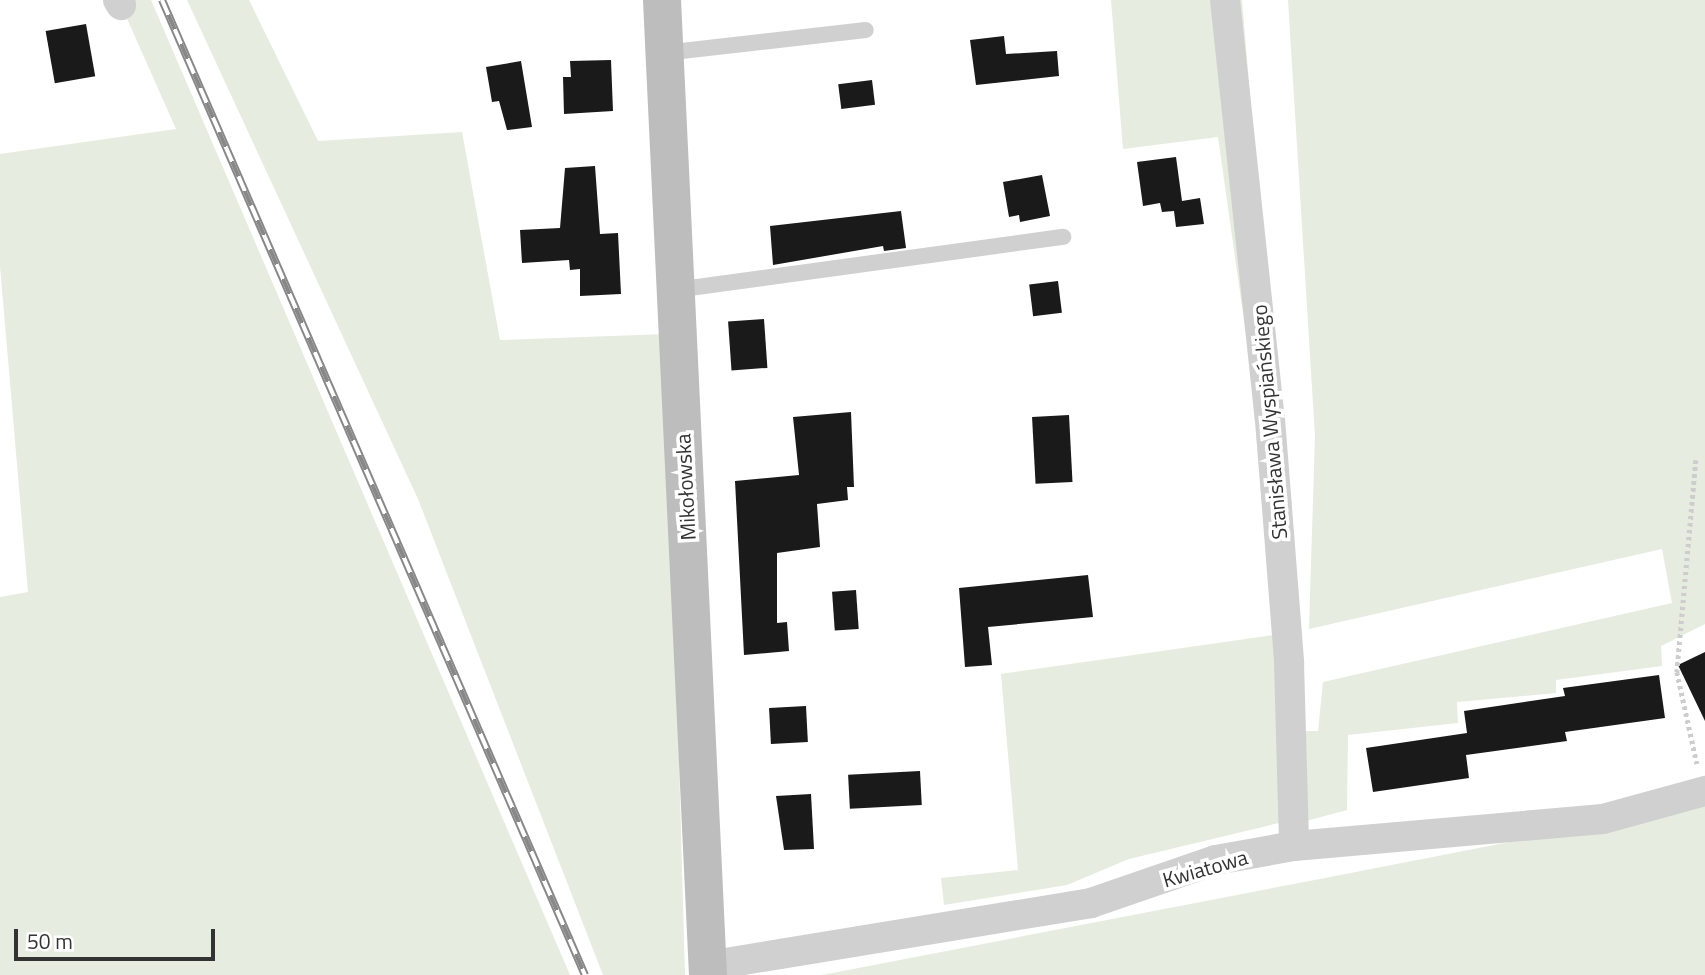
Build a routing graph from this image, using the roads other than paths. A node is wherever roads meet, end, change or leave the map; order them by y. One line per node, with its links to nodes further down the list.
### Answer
1 (662, 0): 4 (main road, Mikołowska)
2 (1226, 0): 8 (street, Stanisława Wyspiańskiego)
3 (866, 30): 4 (lane)
4 (664, 53): 6 (main road, Mikołowska)
5 (1063, 237): 6 (lane)
6 (676, 290): 9 (main road, Mikołowska)
7 (1697, 775): 8 (street, Kwiatowa)
8 (1294, 846): 9 (street, Kwiatowa)
9 (708, 971)

